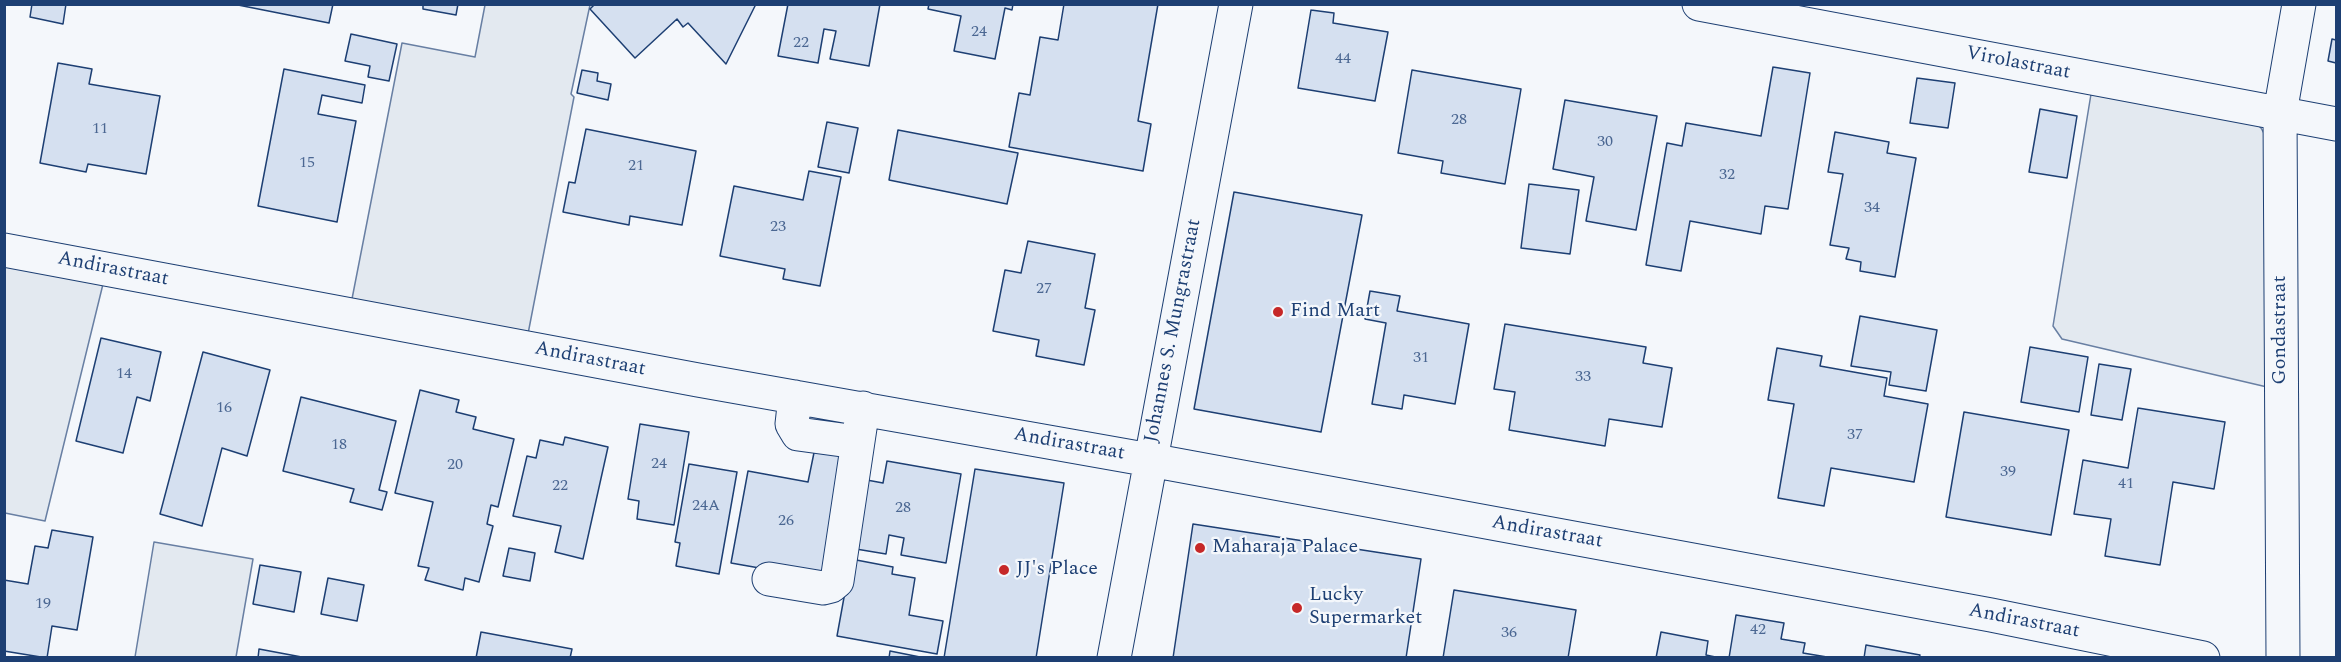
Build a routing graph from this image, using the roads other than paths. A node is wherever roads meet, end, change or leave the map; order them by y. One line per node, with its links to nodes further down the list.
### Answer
1 (1236, 4): 10 (street, Johannes S. Mungrastraat)
2 (1699, 4): 4 (street, Virolastraat)
3 (2299, 4): 4 (street, Gondastraat)
4 (2280, 113): 5 (street, Virolastraat); 14 (street, Gondastraat)
5 (2337, 124)
6 (4, 250): 7 (street, Andirastraat)
7 (795, 397): 8 (street, Andirastraat); 9 (street)
8 (863, 408): 9 (street); 10 (street, Andirastraat)
9 (857, 442): 11 (street)
10 (1150, 460): 12 (street, Johannes S. Mungrastraat); 13 (street, Andirastraat)
11 (769, 579)
12 (1114, 657)
13 (2203, 657)
14 (2283, 657)

